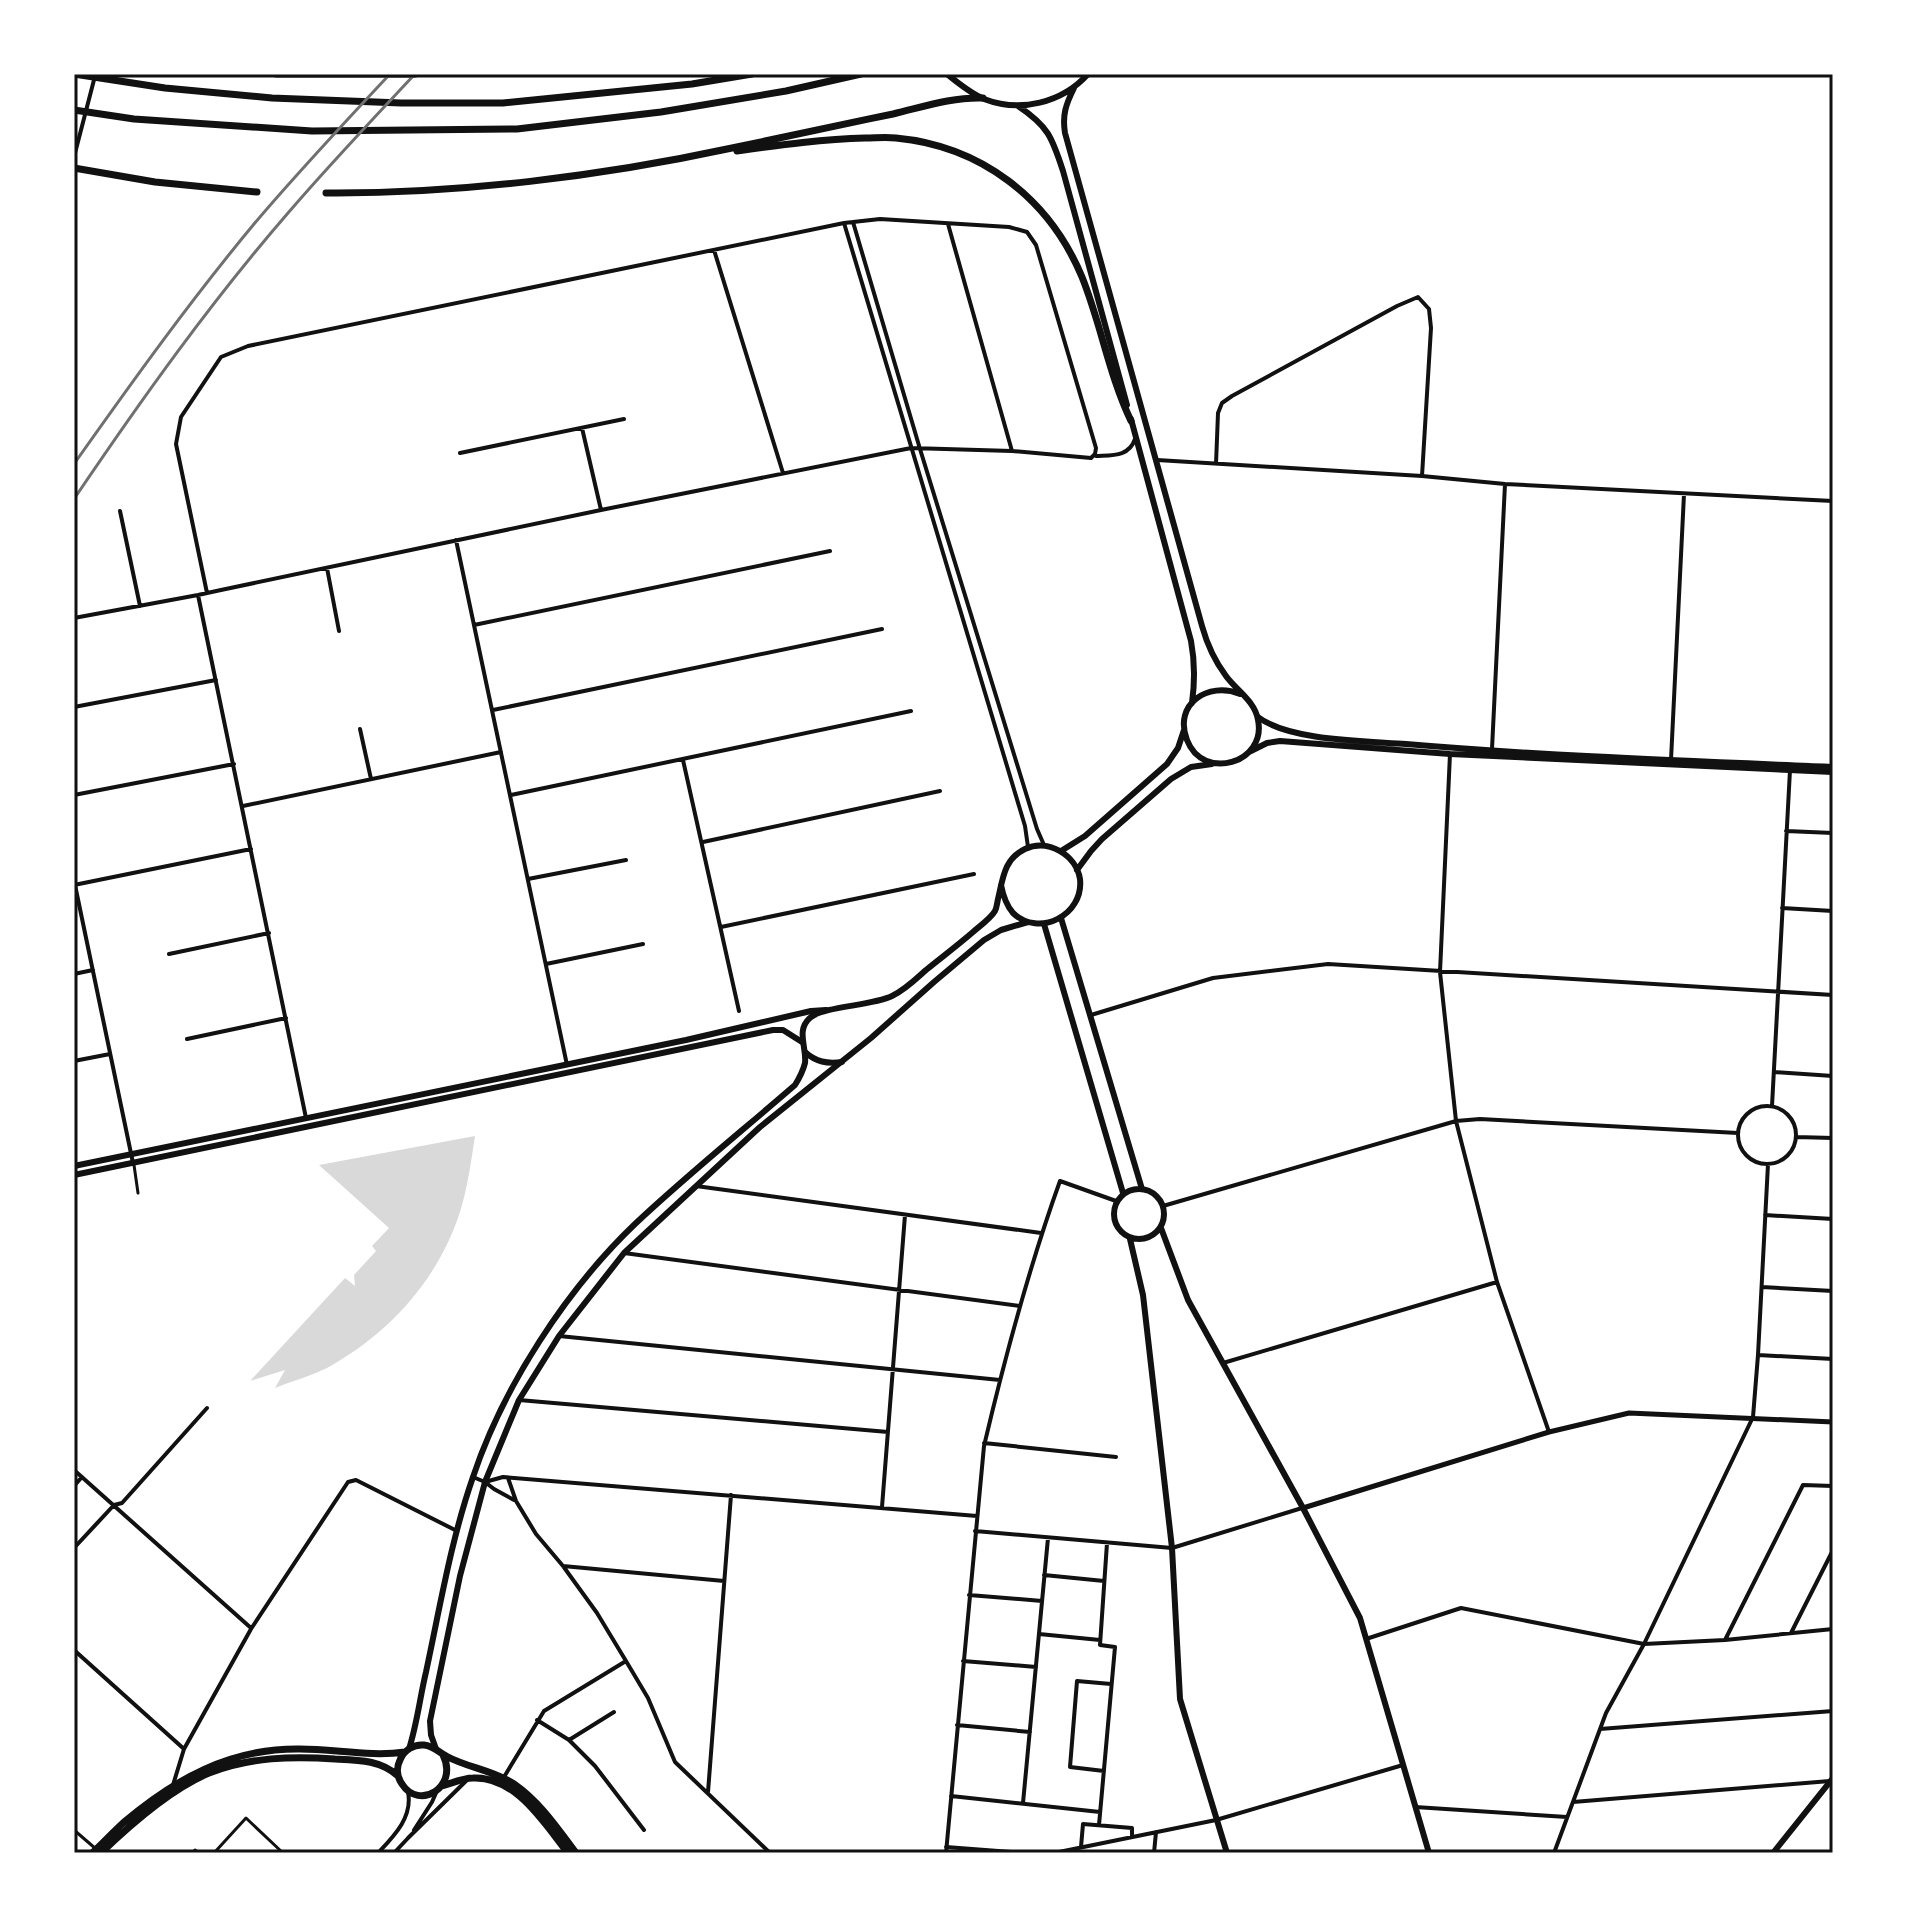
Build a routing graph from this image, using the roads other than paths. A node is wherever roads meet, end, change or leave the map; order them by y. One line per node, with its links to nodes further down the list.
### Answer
1 (74, 74): 9 (highway)
2 (96, 74): 9 (highway); 14 (street)
3 (276, 74): 4 (highway)
4 (415, 74)
5 (752, 74): 9 (highway)
6 (861, 74): 13 (highway)
7 (947, 74): 11 (main road)
8 (1088, 74): 10 (main road)
9 (110, 78)
10 (1074, 88): 12 (main road); 32 (main road)
11 (983, 98): 12 (main road); 15 (highway)
12 (1018, 106): 24 (main road)
13 (74, 110)
14 (74, 157)
15 (676, 160): 18 (highway); 24 (highway)
16 (74, 168): 17 (highway)
17 (257, 192)
18 (326, 193)
19 (853, 222): 20 (street); 21 (street); 28 (street)
20 (844, 223): 22 (street); 27 (street)
21 (948, 224): 29 (street); 31 (street)
22 (714, 250): 34 (street); 44 (street)
23 (624, 419): 25 (street)
24 (1131, 421): 26 (main road)
25 (582, 428): 30 (street); 39 (street)
26 (1136, 436): 31 (street); 53 (main road)
27 (911, 448): 28 (street); 34 (street); 79 (street)
28 (920, 449): 29 (street); 78 (street)
29 (1012, 451): 31 (street)
30 (460, 453)
31 (1094, 456)
32 (1157, 460): 33 (street); 52 (main road)
33 (1216, 464): 35 (street); 35 (street)
34 (783, 473): 39 (street)
35 (1422, 476): 36 (street)
36 (1505, 484): 37 (street); 61 (street)
37 (1684, 494): 38 (street); 65 (street)
38 (1833, 501)
39 (601, 510): 41 (street)
40 (120, 511): 46 (street)
41 (456, 540): 43 (street); 48 (street)
42 (830, 551): 48 (street)
43 (327, 568): 44 (street); 50 (street)
44 (207, 593): 45 (street)
45 (198, 595): 46 (street); 51 (street)
46 (140, 606): 47 (street)
47 (74, 618)
48 (474, 625): 55 (street)
49 (882, 629): 55 (street)
50 (339, 631)
51 (216, 680): 54 (street); 66 (street)
52 (1240, 694): 53 (main road); 57 (main road)
53 (1192, 703): 59 (main road)
54 (74, 707)
55 (493, 710): 62 (street)
56 (911, 711): 64 (street)
57 (1258, 717): 60 (main road); 61 (main road)
58 (360, 729): 70 (street)
59 (1184, 730): 67 (main road); 81 (main road)
60 (1251, 751): 63 (main road); 67 (main road)
61 (1491, 751): 65 (main road)
62 (501, 752): 70 (street); 73 (street)
63 (1450, 754): 68 (main road); 99 (street)
64 (683, 760): 73 (street); 77 (street)
65 (1671, 760): 69 (main road)
66 (234, 764): 72 (street); 74 (street)
67 (1214, 764): 83 (main road)
68 (1790, 770): 69 (main road); 75 (street)
69 (1833, 770)
70 (371, 779): 74 (street)
71 (940, 791): 77 (street)
72 (74, 795)
73 (511, 795): 85 (street)
74 (243, 806): 80 (street)
75 (1786, 831): 76 (street); 88 (street)
76 (1833, 833)
77 (703, 842): 93 (street)
78 (1044, 845): 79 (main road); 81 (main road)
79 (1028, 847): 87 (main road)
80 (251, 849): 86 (street); 94 (street)
81 (1061, 851): 83 (main road)
82 (626, 860): 85 (street)
83 (1077, 870): 90 (main road)
84 (974, 874): 93 (street)
85 (528, 879): 97 (street)
86 (74, 885): 98 (street)
87 (1001, 885): 91 (main road); 103 (main road)
88 (1782, 908): 89 (street); 101 (street)
89 (1833, 911)
90 (1061, 918): 92 (main road); 105 (main road)
91 (1029, 922): 92 (main road); 112 (main road)
92 (1044, 924): 130 (main road)
93 (721, 927): 104 (street)
94 (269, 933): 96 (street); 106 (street)
95 (643, 944): 97 (street)
96 (169, 954)
97 (546, 964): 113 (street)
98 (93, 970): 100 (street); 110 (street)
99 (1440, 972): 101 (street); 105 (street); 117 (street)
100 (74, 974)
101 (1777, 992): 102 (street); 114 (street)
102 (1833, 995)
103 (831, 1010): 108 (main road); 113 (main road)
104 (739, 1011)
105 (1089, 1016): 128 (main road)
106 (286, 1018): 107 (street); 118 (street)
107 (187, 1039)
108 (802, 1042): 109 (main road); 118 (main road)
109 (805, 1052): 112 (main road); 161 (main road)
110 (110, 1054): 111 (street); 122 (street)
111 (74, 1061)
112 (842, 1062): 127 (main road)
113 (567, 1065): 118 (main road)
114 (1774, 1072): 115 (street); 116 (street)
115 (1833, 1076)
116 (1772, 1106): 119 (street); 120 (street)
117 (1456, 1121): 119 (street); 132 (street); 140 (street)
118 (307, 1123): 122 (main road); 123 (main road)
119 (1738, 1133): 124 (street)
120 (1796, 1137): 121 (street); 124 (street)
121 (1833, 1138)
122 (131, 1154): 123 (street); 125 (main road)
123 (133, 1163): 126 (main road); 129 (street)
124 (1768, 1164): 134 (street)
125 (74, 1166)
126 (74, 1175)
127 (696, 1186): 133 (street); 139 (main road)
128 (1142, 1189): 130 (main road); 132 (main road)
129 (138, 1193)
130 (1123, 1193): 131 (main road)
131 (1116, 1201): 137 (street); 138 (main road)
132 (1163, 1206): 136 (main road)
133 (905, 1215): 137 (street); 142 (street)
134 (1765, 1215): 135 (street); 141 (street)
135 (1833, 1219)
136 (1161, 1228): 138 (main road); 148 (main road)
137 (1041, 1233): 144 (street)
138 (1130, 1239): 177 (main road)
139 (624, 1253): 142 (street); 145 (main road)
140 (1497, 1282): 148 (street); 156 (street)
141 (1762, 1287): 143 (street); 146 (street)
142 (900, 1290): 144 (street); 149 (street)
143 (1833, 1291)
144 (1020, 1306): 150 (street)
145 (559, 1336): 149 (street); 151 (main road)
146 (1758, 1355): 147 (street); 153 (street)
147 (1833, 1359)
148 (1221, 1363): 170 (main road)
149 (893, 1370): 150 (street); 155 (street)
150 (1000, 1380): 157 (street)
151 (519, 1400): 155 (street); 163 (main road)
152 (207, 1408): 168 (street)
153 (1753, 1417): 154 (street); 156 (street); 192 (street)
154 (1833, 1422)
155 (888, 1432): 169 (street)
156 (1549, 1432): 170 (street)
157 (984, 1443): 158 (street); 171 (street)
158 (1116, 1457)
159 (74, 1470): 160 (street)
160 (82, 1477): 164 (street); 168 (street)
161 (473, 1477): 163 (street); 172 (main road)
162 (508, 1478): 163 (street); 166 (street); 167 (street)
163 (485, 1482): 167 (street); 206 (main road)
164 (74, 1486)
165 (1833, 1486): 191 (street)
166 (731, 1495): 169 (street); 181 (street)
167 (516, 1501): 179 (street)
168 (114, 1505): 176 (street); 185 (street)
169 (882, 1507): 171 (street)
170 (1303, 1508): 177 (street); 189 (main road)
171 (977, 1516): 173 (street)
172 (457, 1531): 185 (street); 207 (main road)
173 (975, 1531): 174 (street); 183 (street)
174 (1048, 1538): 175 (street); 180 (street)
175 (1107, 1543): 177 (street); 182 (street)
176 (74, 1548)
177 (1172, 1548): 225 (main road)
178 (1833, 1550): 187 (street)
179 (563, 1566): 181 (street); 194 (street)
180 (1044, 1575): 182 (street); 184 (street)
181 (724, 1581): 218 (street)
182 (1104, 1581): 190 (street)
183 (969, 1595): 184 (street); 195 (street)
184 (1042, 1601): 188 (street)
185 (251, 1629): 205 (street)
186 (1833, 1629): 187 (street)
187 (1791, 1633): 191 (street)
188 (1039, 1634): 190 (street); 196 (street)
189 (1366, 1639): 192 (street); 209 (main road)
190 (1100, 1640): 197 (street)
191 (1725, 1640): 192 (street)
192 (1644, 1644): 202 (street)
193 (74, 1650): 205 (street)
194 (626, 1661): 200 (street); 218 (street)
195 (963, 1661): 196 (street); 201 (street)
196 (1036, 1667): 203 (street)
197 (1111, 1684): 210 (street); 210 (street)
198 (1833, 1711): 202 (street)
199 (614, 1712): 204 (street)
200 (537, 1720): 204 (street); 213 (street)
201 (957, 1725): 203 (street); 219 (street)
202 (1600, 1729): 220 (street)
203 (1030, 1732): 221 (street)
204 (569, 1740): 228 (street)
205 (184, 1749): 215 (street)
206 (436, 1749): 207 (highway); 208 (highway)
207 (407, 1751): 211 (highway); 215 (highway)
208 (443, 1755): 213 (highway); 217 (highway)
209 (1403, 1765): 222 (main road); 225 (street)
210 (1104, 1771): 223 (street)
211 (398, 1776): 216 (highway); 234 (highway)
212 (470, 1778): 217 (highway); 231 (street); 241 (highway)
213 (503, 1778): 242 (highway)
214 (1832, 1779): 220 (street); 250 (main road)
215 (173, 1785): 234 (highway)
216 (407, 1789): 217 (highway); 239 (street)
217 (439, 1789): 231 (street)
218 (708, 1793): 243 (street)
219 (951, 1796): 221 (street); 233 (street)
220 (1573, 1802): 224 (street)
221 (1023, 1803): 223 (street)
222 (1415, 1807): 224 (street); 248 (main road)
223 (1100, 1812): 226 (street)
224 (1567, 1817): 249 (street)
225 (1216, 1820): 229 (street); 247 (main road)
226 (1099, 1825): 230 (street); 232 (street)
227 (74, 1830): 234 (street)
228 (644, 1830)
229 (1156, 1832): 230 (street); 246 (street)
230 (1132, 1837): 232 (street)
231 (408, 1838): 240 (street)
232 (1081, 1847): 245 (street)
233 (946, 1850): 244 (street)
234 (96, 1852)
235 (217, 1852): 238 (street)
236 (192, 1853): 237 (street)
237 (199, 1853)
238 (283, 1853)
239 (378, 1853)
240 (394, 1853)
241 (568, 1853)
242 (576, 1853)
243 (770, 1853)
244 (1023, 1853)
245 (1054, 1853)
246 (1154, 1853)
247 (1227, 1853)
248 (1429, 1853)
249 (1554, 1853)
250 (1773, 1853)

